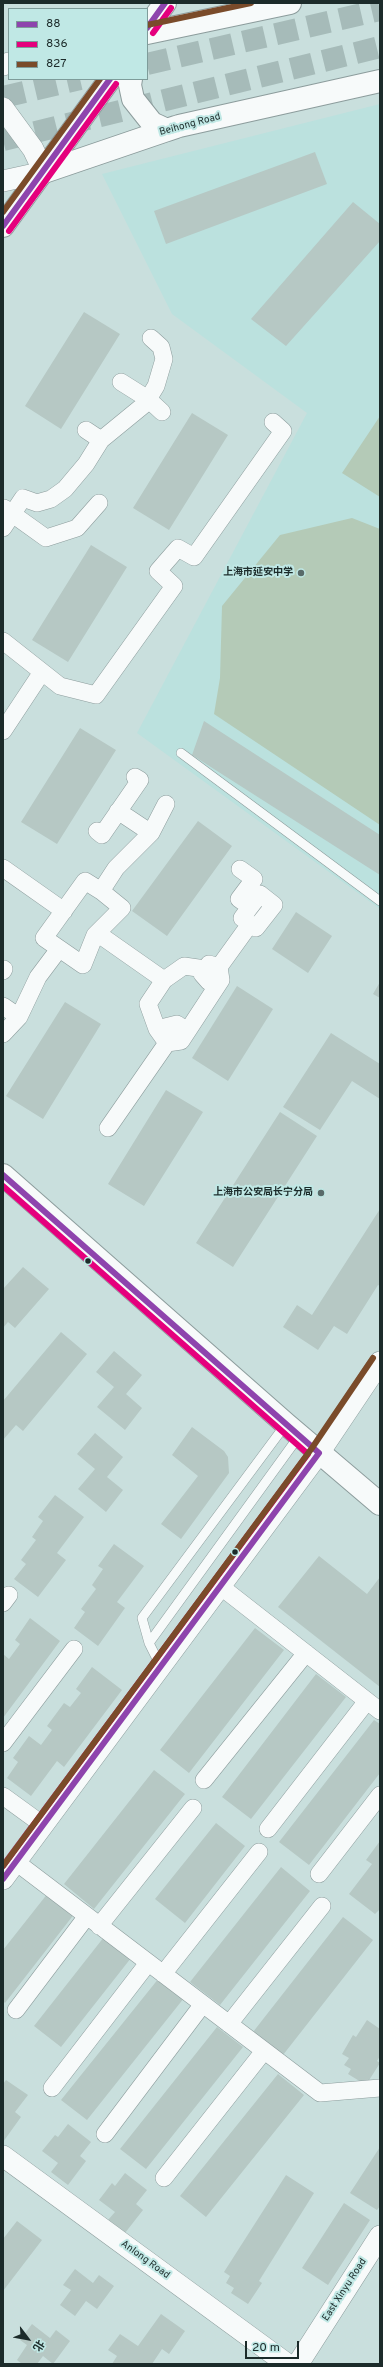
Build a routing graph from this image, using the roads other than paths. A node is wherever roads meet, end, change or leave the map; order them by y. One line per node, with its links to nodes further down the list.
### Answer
1 (165, 3): 4 (main road)
2 (290, 3): 3 (main road)
3 (248, 7): 5 (main road)
4 (148, 27)
5 (148, 33)
6 (109, 80): 11 (main road)
7 (131, 80): 10 (main road)
8 (380, 82): 10 (main road, Beihong Road)
9 (3, 108): 11 (street)
10 (167, 130): 11 (main road, Beihong Road)
11 (44, 172): 12 (street, Beihong Road); 13 (main road)
12 (3, 181)
13 (3, 226)
14 (151, 338): 16 (street)
15 (121, 382): 16 (street)
16 (148, 399): 17 (street); 20 (street)
17 (162, 412)
18 (273, 422): 24 (street)
19 (86, 430): 20 (street)
20 (101, 440): 22 (street)
21 (99, 503): 22 (street)
22 (6, 517)
23 (3, 641): 24 (street)
24 (42, 672): 25 (street)
25 (3, 731)
26 (182, 753): 35 (lane)
27 (135, 777): 29 (street)
28 (166, 804): 31 (street)
29 (118, 811): 30 (street); 31 (street)
30 (97, 831)
31 (152, 833): 34 (street)
32 (3, 868): 36 (street)
33 (240, 869): 39 (street)
34 (101, 891): 36 (street); 37 (street)
35 (380, 901)
36 (64, 911): 38 (street)
37 (97, 932): 38 (street); 40 (street)
38 (59, 949): 42 (street)
39 (215, 972): 40 (street); 44 (street)
40 (164, 980): 43 (street)
41 (3, 1006): 42 (street)
42 (19, 1017): 45 (street)
43 (158, 1029): 44 (street); 46 (street)
44 (187, 1031): 46 (street)
45 (3, 1034)
46 (167, 1043): 47 (street)
47 (108, 1128)
48 (3, 1175): 50 (main road)
49 (380, 1362): 51 (street)
50 (292, 1430): 51 (main road); 54 (lane); 54 (lane)
51 (320, 1453): 52 (main road); 53 (street)
52 (380, 1504)
53 (220, 1586): 56 (street); 57 (street)
54 (149, 1643): 57 (lane)
55 (74, 1649): 59 (street)
56 (306, 1653): 58 (street); 60 (street)
57 (161, 1666): 64 (street)
58 (374, 1706): 65 (street)
59 (3, 1743)
60 (204, 1780)
61 (380, 1795): 68 (street)
62 (3, 1796): 64 (street)
63 (193, 1808): 71 (street)
64 (43, 1826): 67 (street)
65 (268, 1829)
66 (259, 1852): 73 (street)
67 (16, 1862): 69 (street); 71 (street)
68 (319, 1874)
69 (3, 1879)
70 (322, 1906): 76 (street)
71 (93, 1921): 72 (street); 75 (street)
72 (148, 1963): 73 (street); 78 (street)
73 (163, 1974): 74 (street)
74 (203, 2004): 76 (street); 80 (street)
75 (16, 2010)
76 (229, 2024): 77 (street)
77 (264, 2051): 79 (street); 82 (street)
78 (52, 2088)
79 (380, 2088)
80 (105, 2134)
81 (3, 2156): 84 (street, Anlong Road)
82 (164, 2178)
83 (380, 2236): 85 (street, East Xinyu Road)
84 (288, 2364)
85 (298, 2364)

